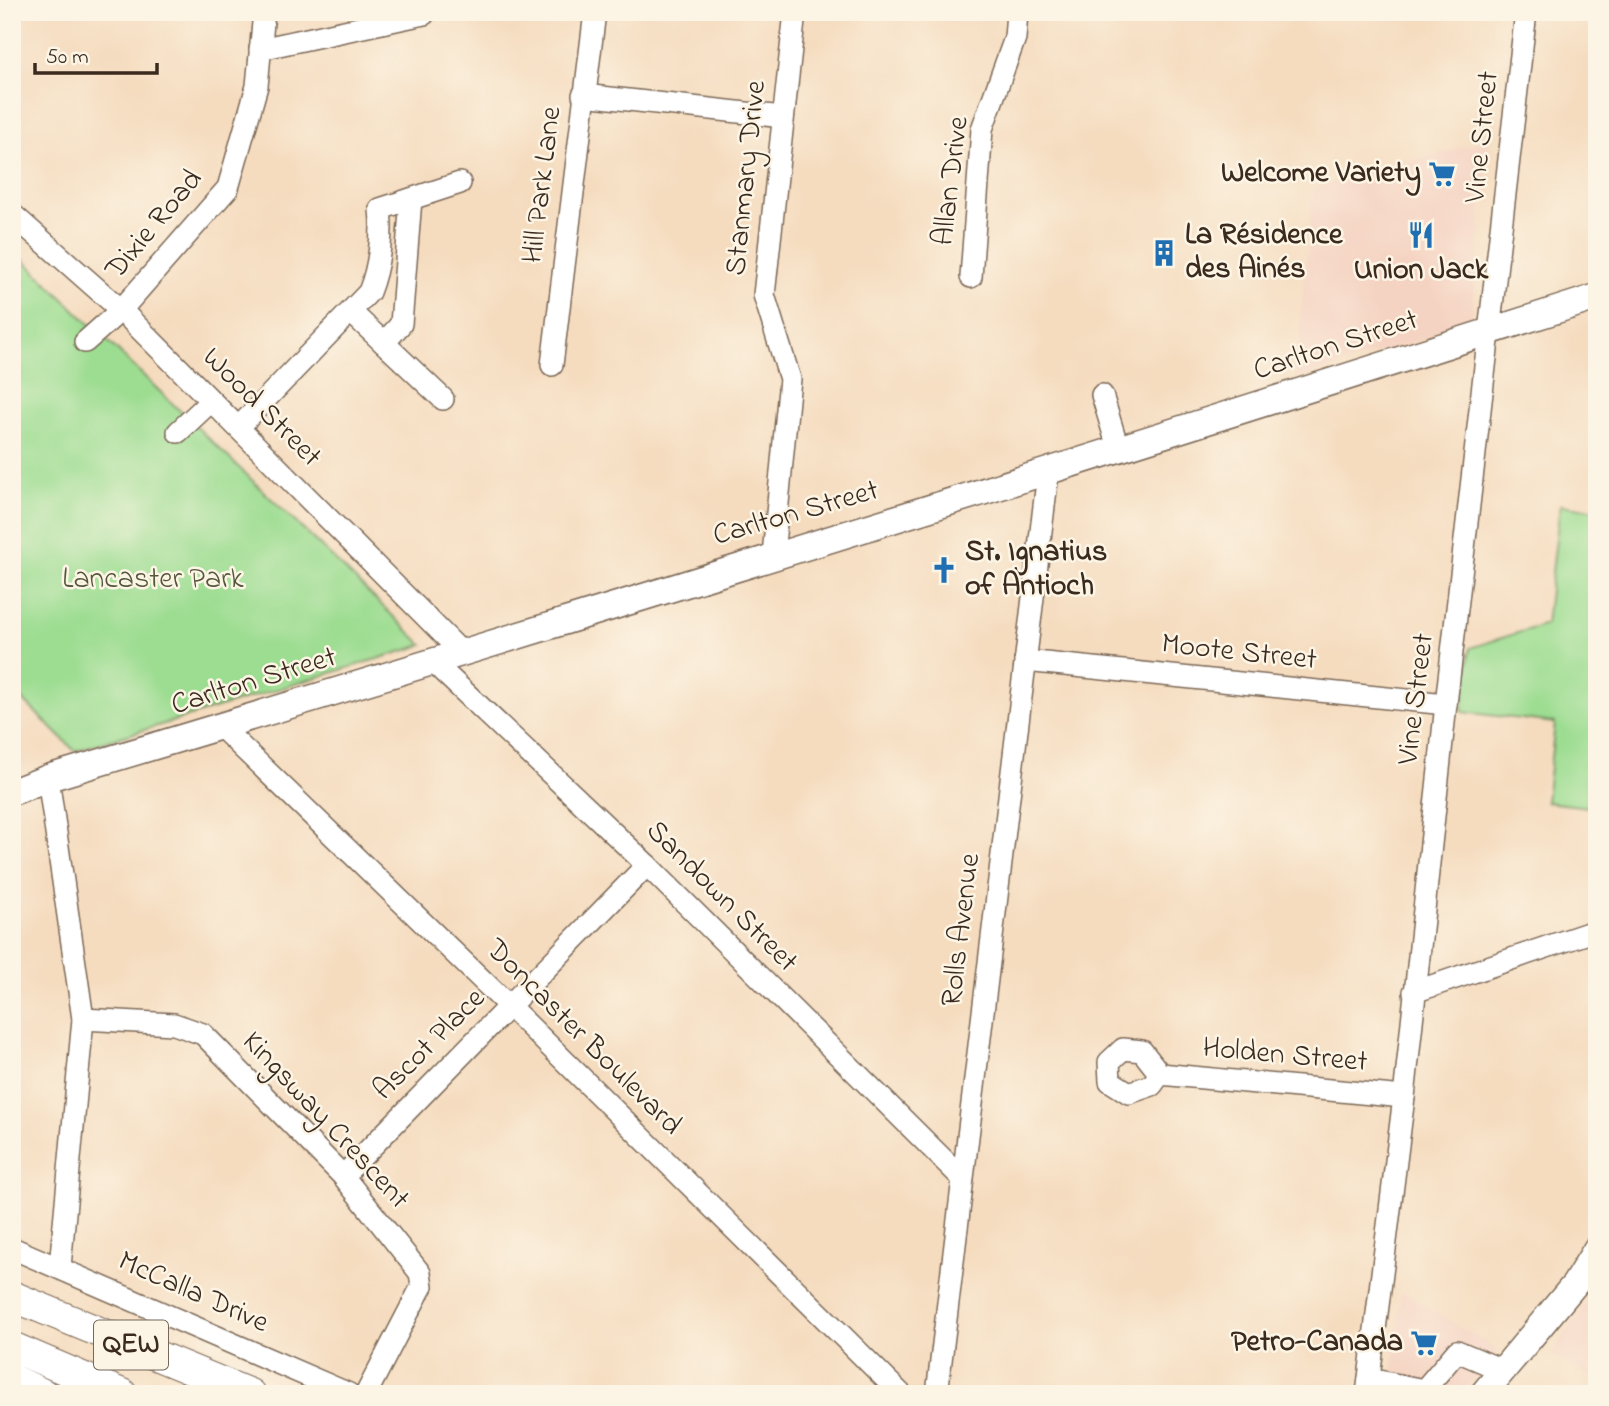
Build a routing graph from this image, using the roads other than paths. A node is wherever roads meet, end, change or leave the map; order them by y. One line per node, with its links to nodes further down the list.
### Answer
1 (264, 12): 7 (street, Dixie Road)
2 (595, 12): 8 (street, Hill Park Lane)
3 (795, 12): 9 (street, Stanmary Drive)
4 (1017, 12): 13 (street, Allan Drive)
5 (1527, 12): 17 (street, Vine Street)
6 (424, 14): 7 (street)
7 (260, 49): 15 (street, Dixie Road)
8 (583, 94): 9 (street); 20 (street, Hill Park Lane)
9 (783, 117): 28 (street, Stanmary Drive)
10 (460, 183): 11 (street)
11 (411, 199): 16 (street); 19 (street)
12 (12, 214): 15 (street, Wood Street)
13 (971, 277)
14 (1597, 297): 17 (main road, Carlton Street)
15 (121, 310): 18 (street, Dixie Road); 23 (street, Wood Street)
16 (351, 312): 19 (street); 24 (street)
17 (1491, 331): 26 (main road, Carlton Street); 32 (street, Vine Street)
18 (85, 342)
19 (384, 344): 22 (street)
20 (552, 365)
21 (1102, 395): 26 (street)
22 (443, 399)
23 (211, 401): 24 (street, Wood Street); 25 (street)
24 (239, 427): 29 (street, Wood Street)
25 (178, 432)
26 (1119, 451): 27 (main road, Carlton Street)
27 (1048, 473): 28 (main road, Carlton Street); 30 (street, Rolls Avenue)
28 (773, 555): 29 (main road, Carlton Street)
29 (461, 652): 31 (main road, Carlton Street)
30 (1026, 660): 32 (street, Moote Street); 44 (street, Rolls Avenue)
31 (434, 663): 33 (main road, Carlton Street); 36 (street, Sandown Street)
32 (1446, 704): 38 (street, Vine Street)
33 (220, 726): 34 (main road, Carlton Street); 39 (street, Doncaster Boulevard)
34 (48, 778): 35 (main road, Carlton Street); 40 (street)
35 (12, 792)
36 (647, 865): 39 (street, Ascot Place); 44 (street, Sandown Street)
37 (1597, 930): 38 (street)
38 (1414, 992): 42 (street, Vine Street)
39 (510, 1007): 43 (street, Ascot Place); 59 (street, Doncaster Boulevard)
40 (83, 1020): 43 (street, Kingsway Crescent); 47 (street)
41 (1160, 1074): 42 (street, Holden Street)
42 (1404, 1097): 52 (street, Vine Street)
43 (343, 1176): 58 (street, Kingsway Crescent)
44 (962, 1178): 60 (street, Rolls Avenue)
45 (12, 1248): 47 (street, McCalla Drive)
46 (1597, 1248): 50 (main road)
47 (60, 1267): 57 (street, McCalla Drive)
48 (12, 1296): 56 (highway, QEW)
49 (12, 1347): 55 (highway, QEW)
50 (1502, 1370): 53 (street); 61 (main road)
51 (12, 1378): 54 (highway)
52 (1368, 1386): 53 (street)
53 (1426, 1392)
54 (43, 1394)
55 (122, 1394)
56 (250, 1394)
57 (349, 1394)
58 (366, 1394)
59 (901, 1394)
60 (937, 1394)
61 (1483, 1394)

